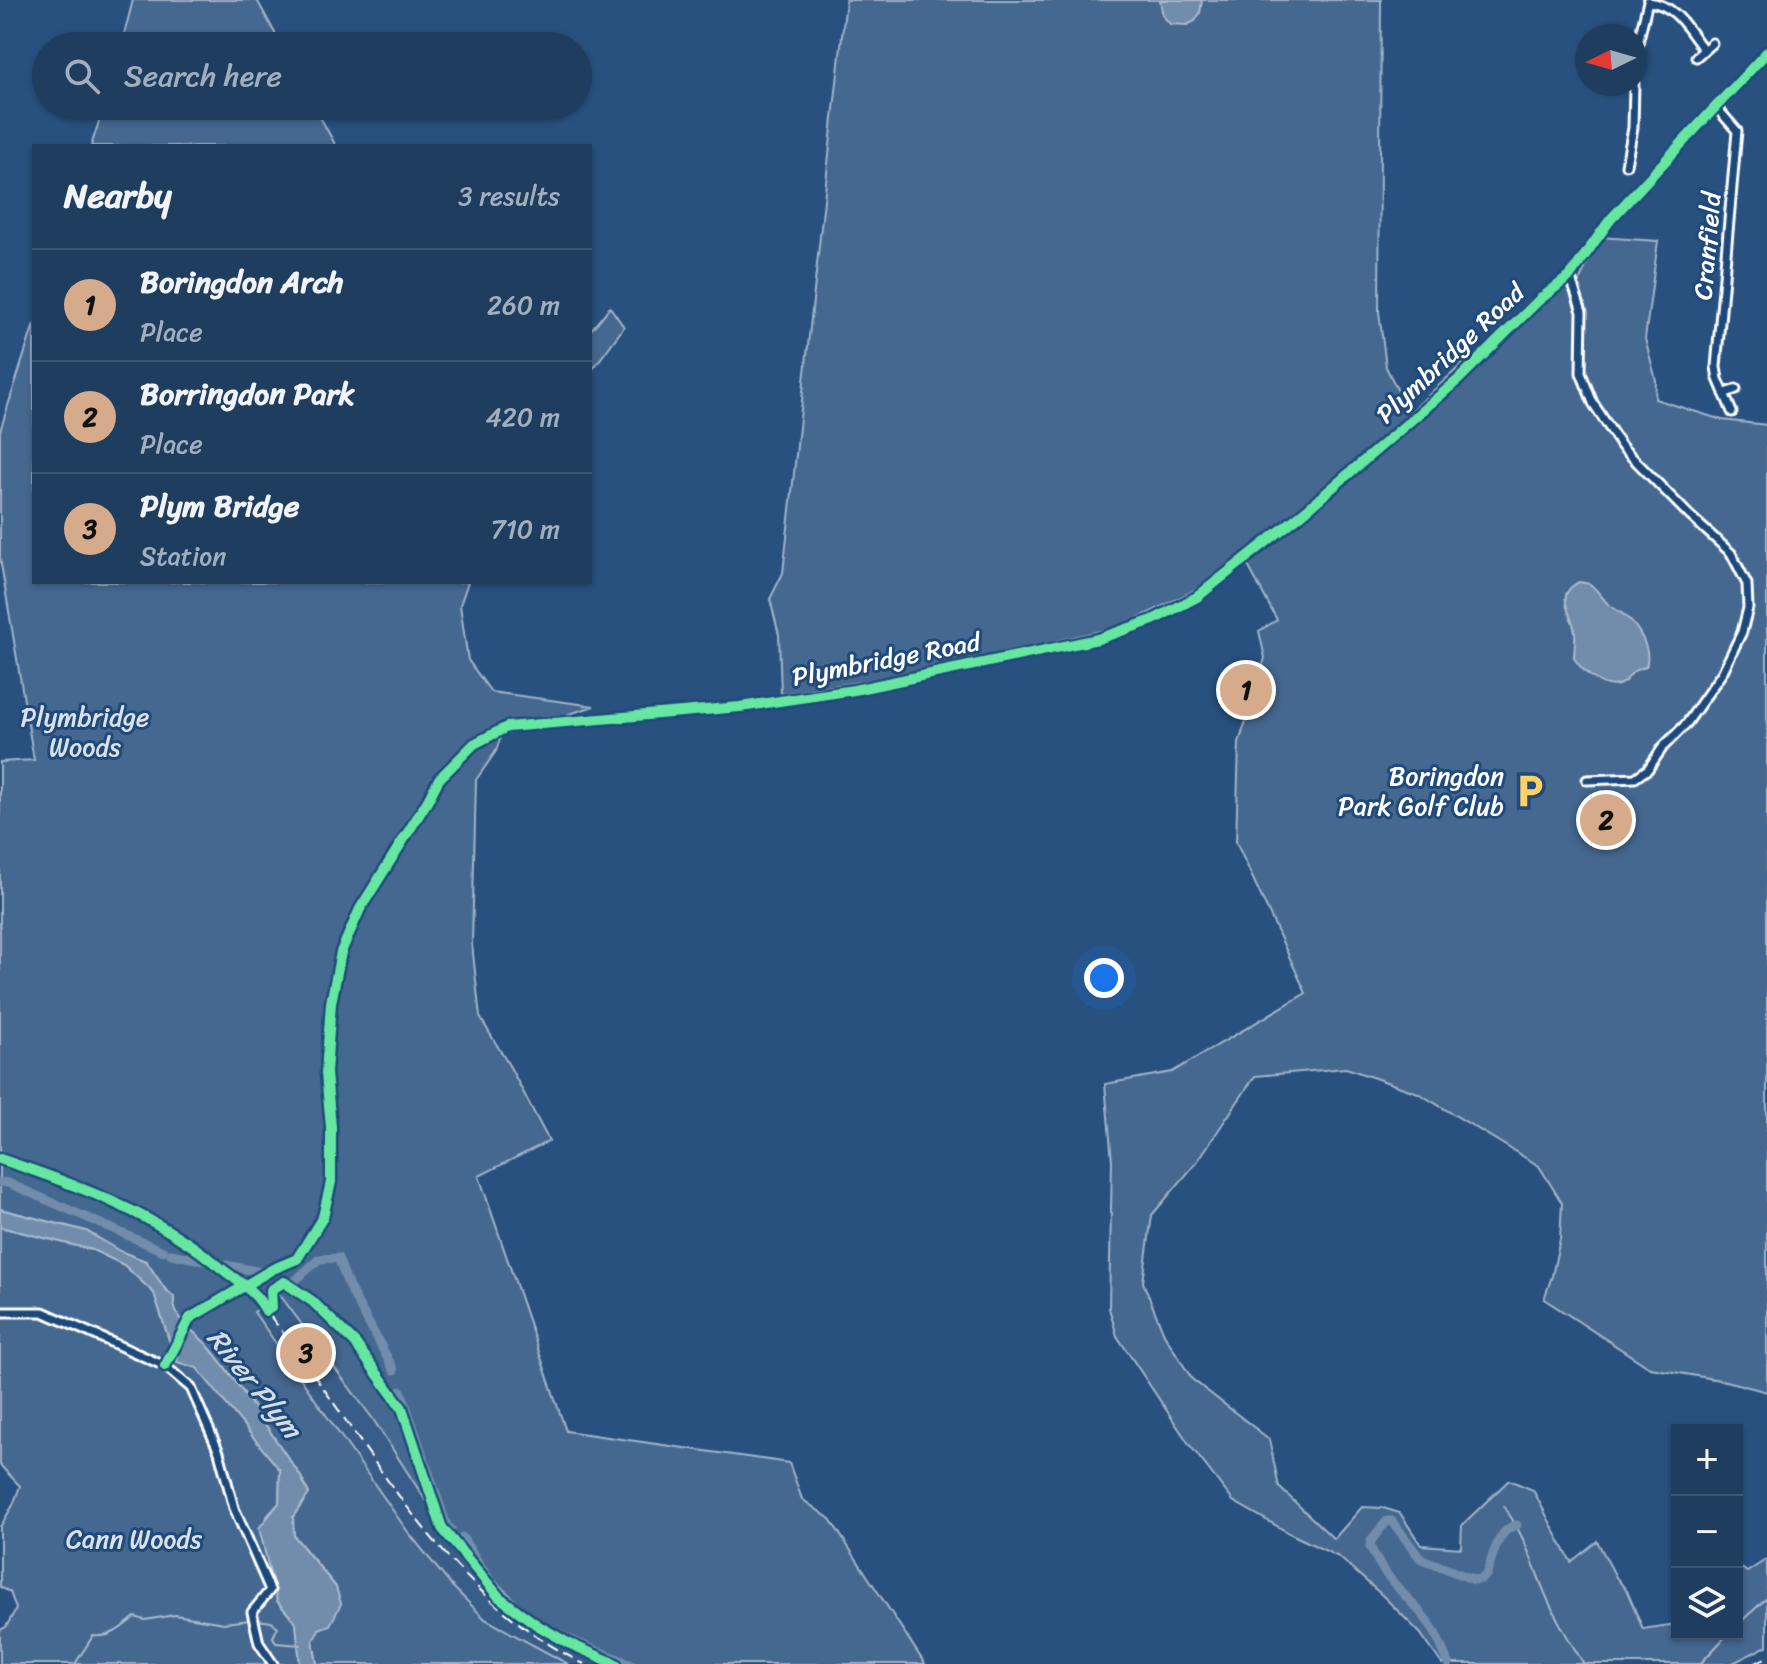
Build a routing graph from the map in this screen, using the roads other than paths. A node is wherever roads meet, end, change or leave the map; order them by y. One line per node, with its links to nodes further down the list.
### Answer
1 (1648, 1): 2 (street); 4 (street)
2 (1643, 24)
3 (1712, 43): 4 (street)
4 (1704, 50): 6 (street)
5 (1767, 52): 8 (street, Plymbridge Road)
6 (1696, 57)
7 (1634, 96): 9 (street)
8 (1717, 108): 10 (street, Plymbridge Road); 12 (street, Cranfield)
9 (1626, 165)
10 (1570, 276): 14 (street); 16 (street, Plymbridge Road)
11 (1736, 389): 12 (street)
12 (1724, 394): 13 (street, Cranfield)
13 (1732, 412)
14 (1587, 780)
15 (0, 1312): 17 (street)
16 (190, 1318): 17 (street)
17 (165, 1366): 18 (street)
18 (273, 1664)

